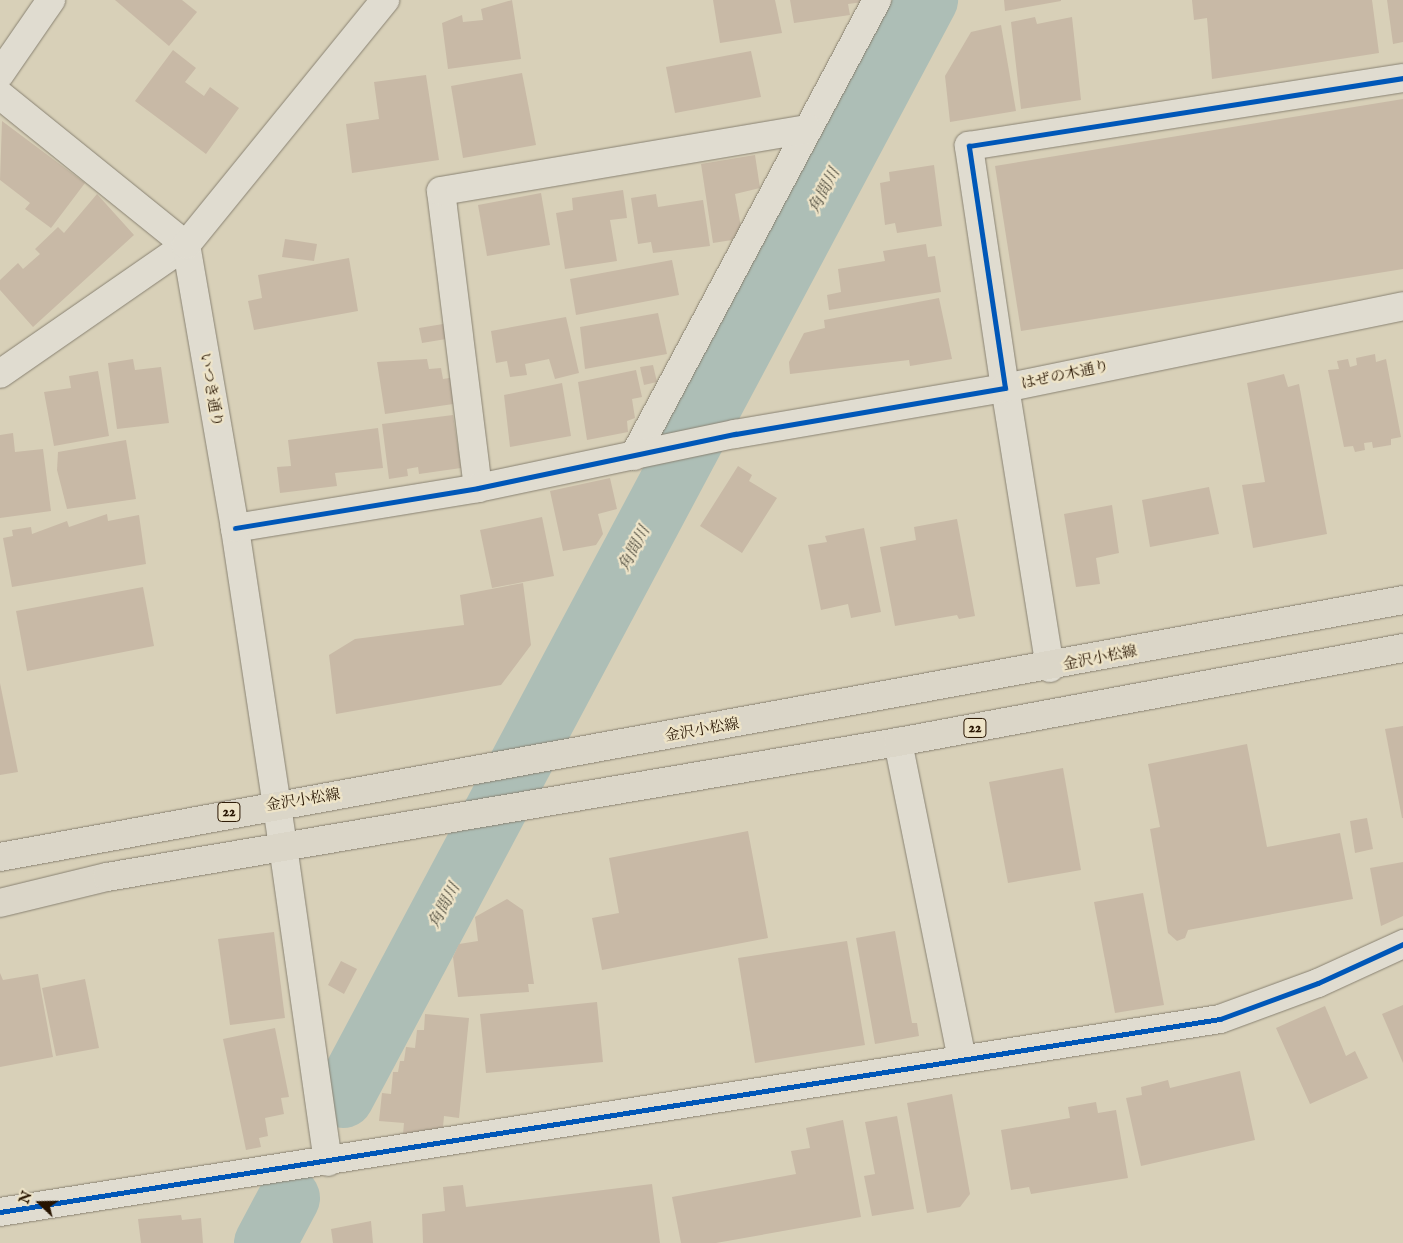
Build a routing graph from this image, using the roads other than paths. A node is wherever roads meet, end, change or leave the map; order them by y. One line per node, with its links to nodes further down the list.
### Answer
1 (51, 0): 4 (street)
2 (385, 0): 8 (street)
3 (877, 0): 7 (street)
4 (0, 74)
5 (1403, 78): 11 (street)
6 (0, 95): 8 (street)
7 (808, 129): 12 (street); 13 (street)
8 (186, 246): 10 (street); 14 (street, いつき通り)
9 (1403, 306): 11 (street, はぜの木通り)
10 (0, 374)
11 (1005, 388): 12 (street); 17 (street, はぜの木通り)
12 (634, 456): 13 (street)
13 (478, 488): 14 (street)
14 (235, 528): 19 (street, いつき通り)
15 (1403, 600): 17 (main road, 金沢小松線 / 22)
16 (1403, 648): 18 (main road, 22)
17 (1050, 668): 19 (main road, 金沢小松線 / 22)
18 (898, 742): 20 (main road, 22); 24 (street)
19 (278, 803): 20 (street, いつき通り); 21 (main road, 金沢小松線 / 22)
20 (283, 846): 22 (main road, 22); 25 (street, いつき通り)
21 (0, 857)
22 (0, 903)
23 (1403, 944): 24 (street)
24 (962, 1060): 25 (street)
25 (328, 1162): 26 (street)
26 (0, 1212)

